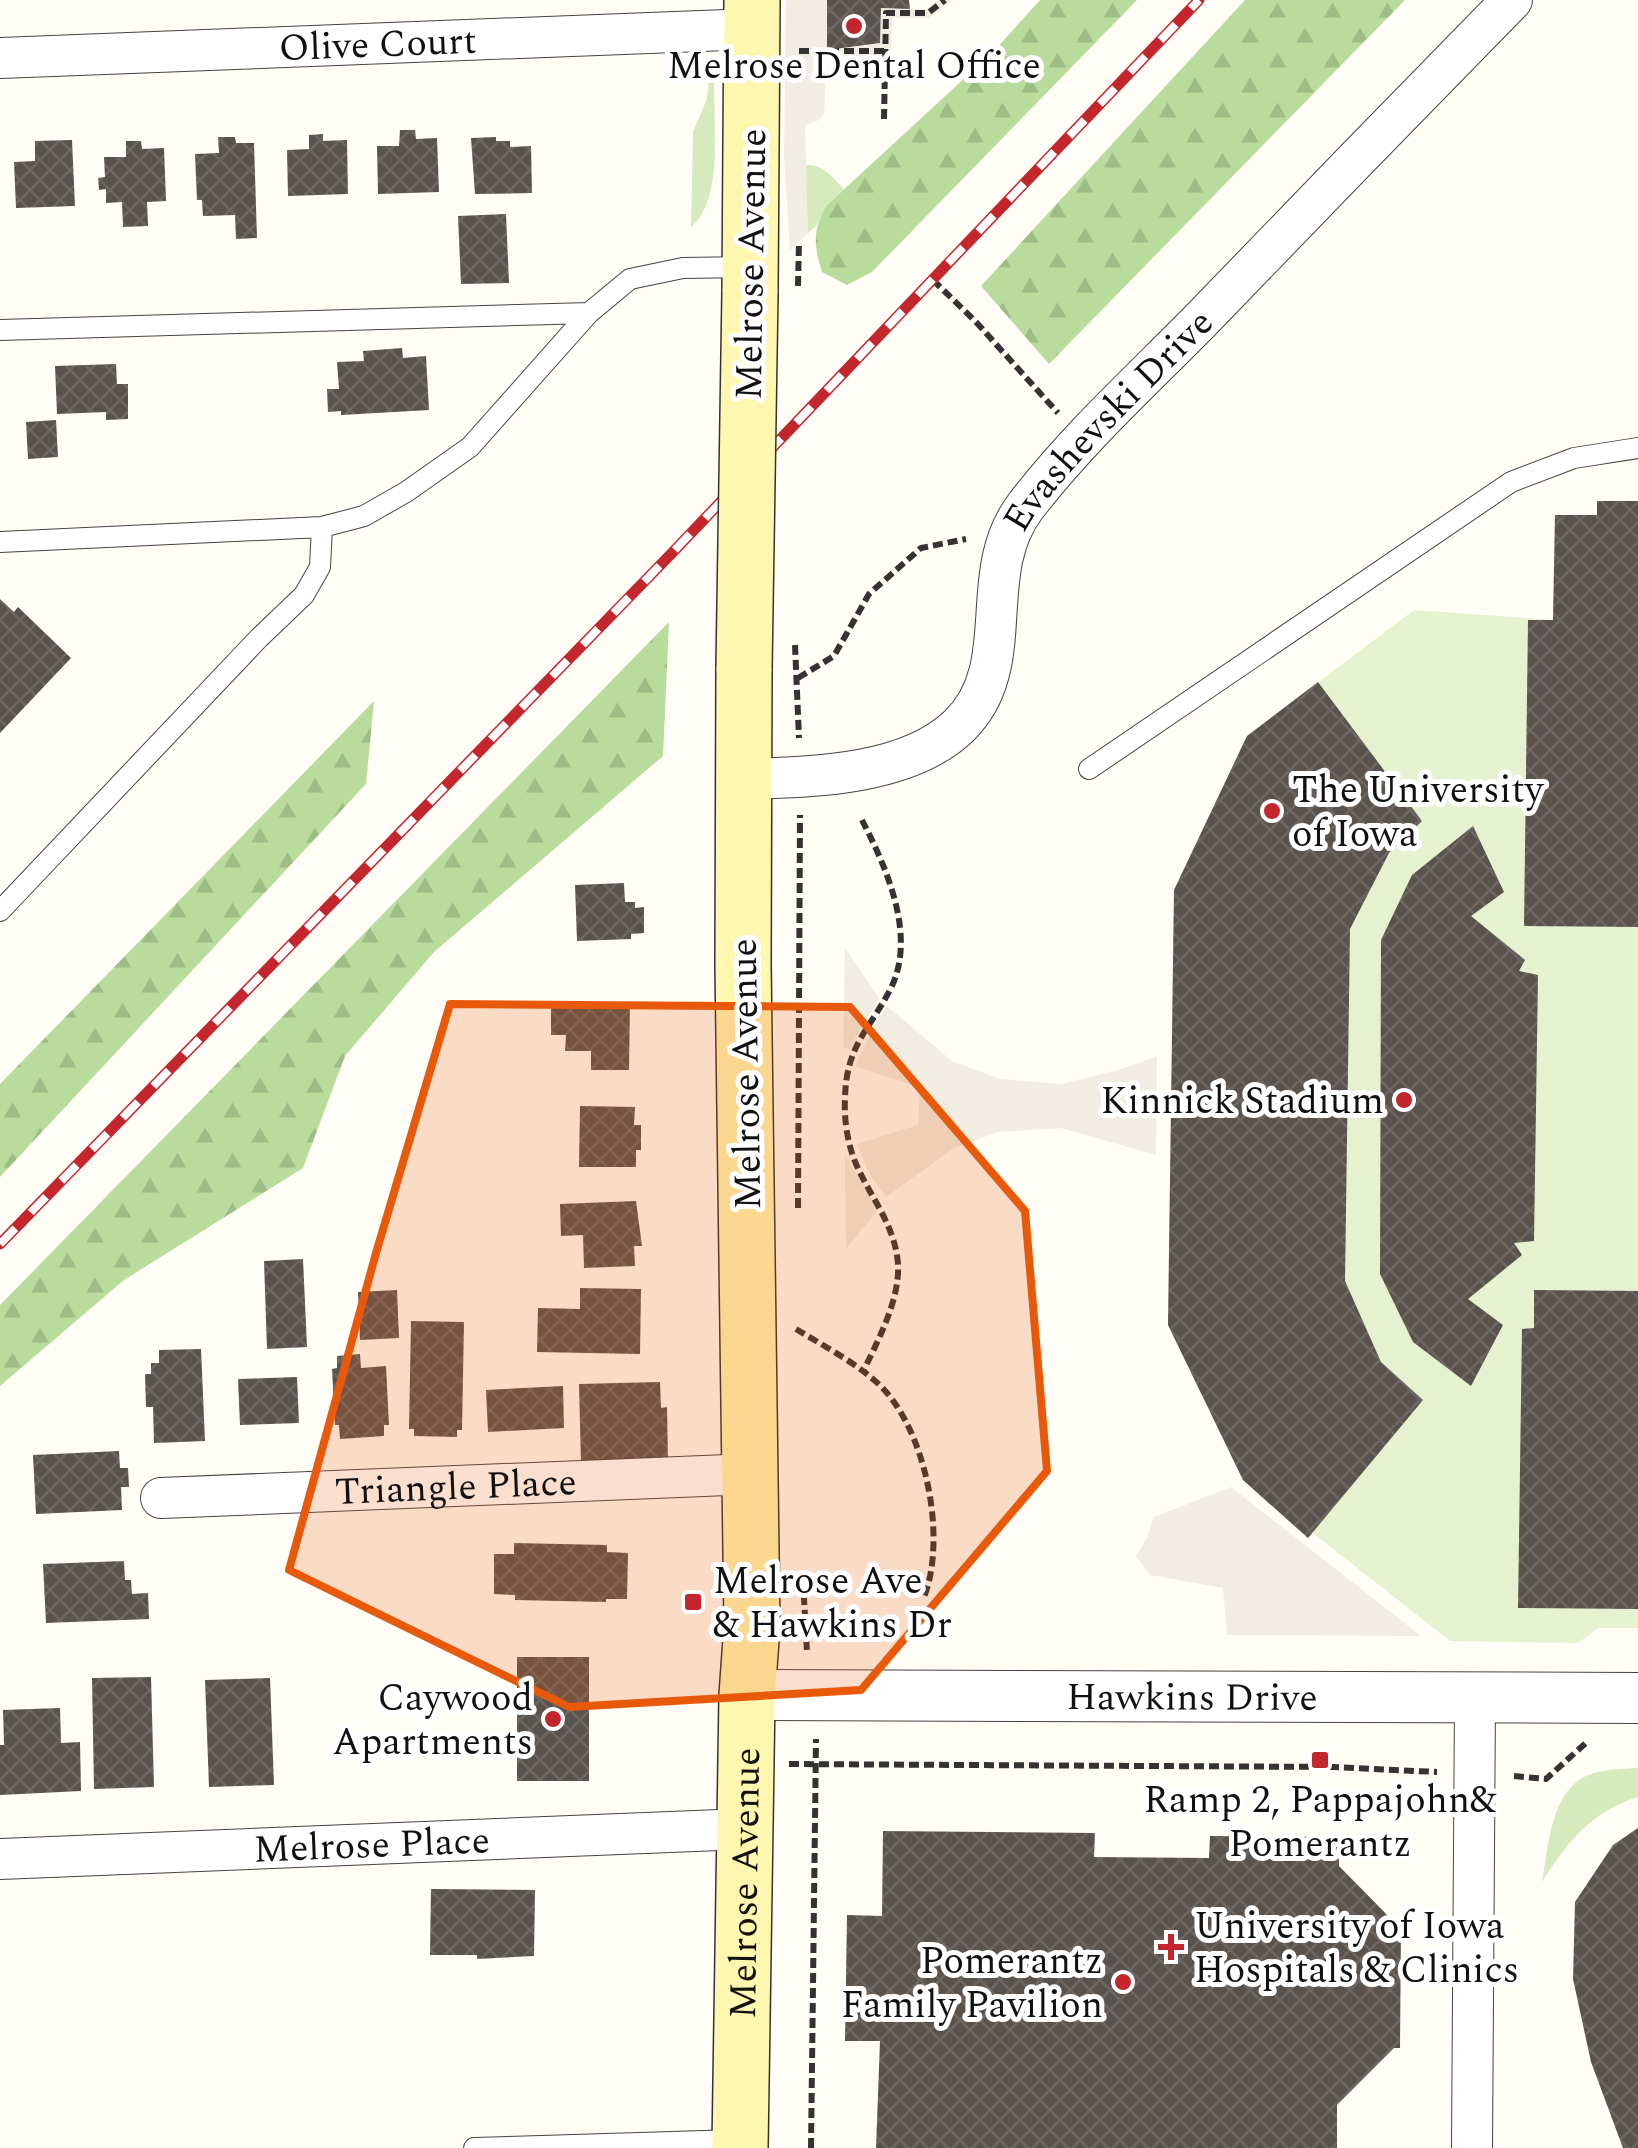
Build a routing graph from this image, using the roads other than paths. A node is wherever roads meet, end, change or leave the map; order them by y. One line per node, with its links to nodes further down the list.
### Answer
1 (1512, 0): 11 (street, Evashevski Drive)
2 (768, 27): 3 (street, Olive Court); 4 (main road, Melrose Avenue)
3 (0, 58)
4 (750, 279): 5 (lane); 11 (main road, Melrose Avenue, bridge)
5 (589, 314): 6 (lane); 8 (lane)
6 (0, 330)
7 (1638, 448): 10 (lane)
8 (322, 527): 9 (lane); 12 (lane)
9 (0, 542)
10 (1089, 769)
11 (744, 779): 13 (main road, Melrose Avenue)
12 (0, 911)
13 (752, 1474): 14 (street, Triangle Place); 15 (main road, Melrose Avenue)
14 (162, 1498)
15 (747, 1695): 17 (street, Hawkins Drive); 18 (main road, Melrose Avenue)
16 (1638, 1698): 17 (street, Hawkins Drive)
17 (1475, 1699): 22 (street)
18 (745, 1828): 19 (street, Melrose Place); 20 (main road, Melrose Avenue)
19 (0, 1859)
20 (740, 2144): 21 (lane)
21 (474, 2148)
22 (1472, 2148)

